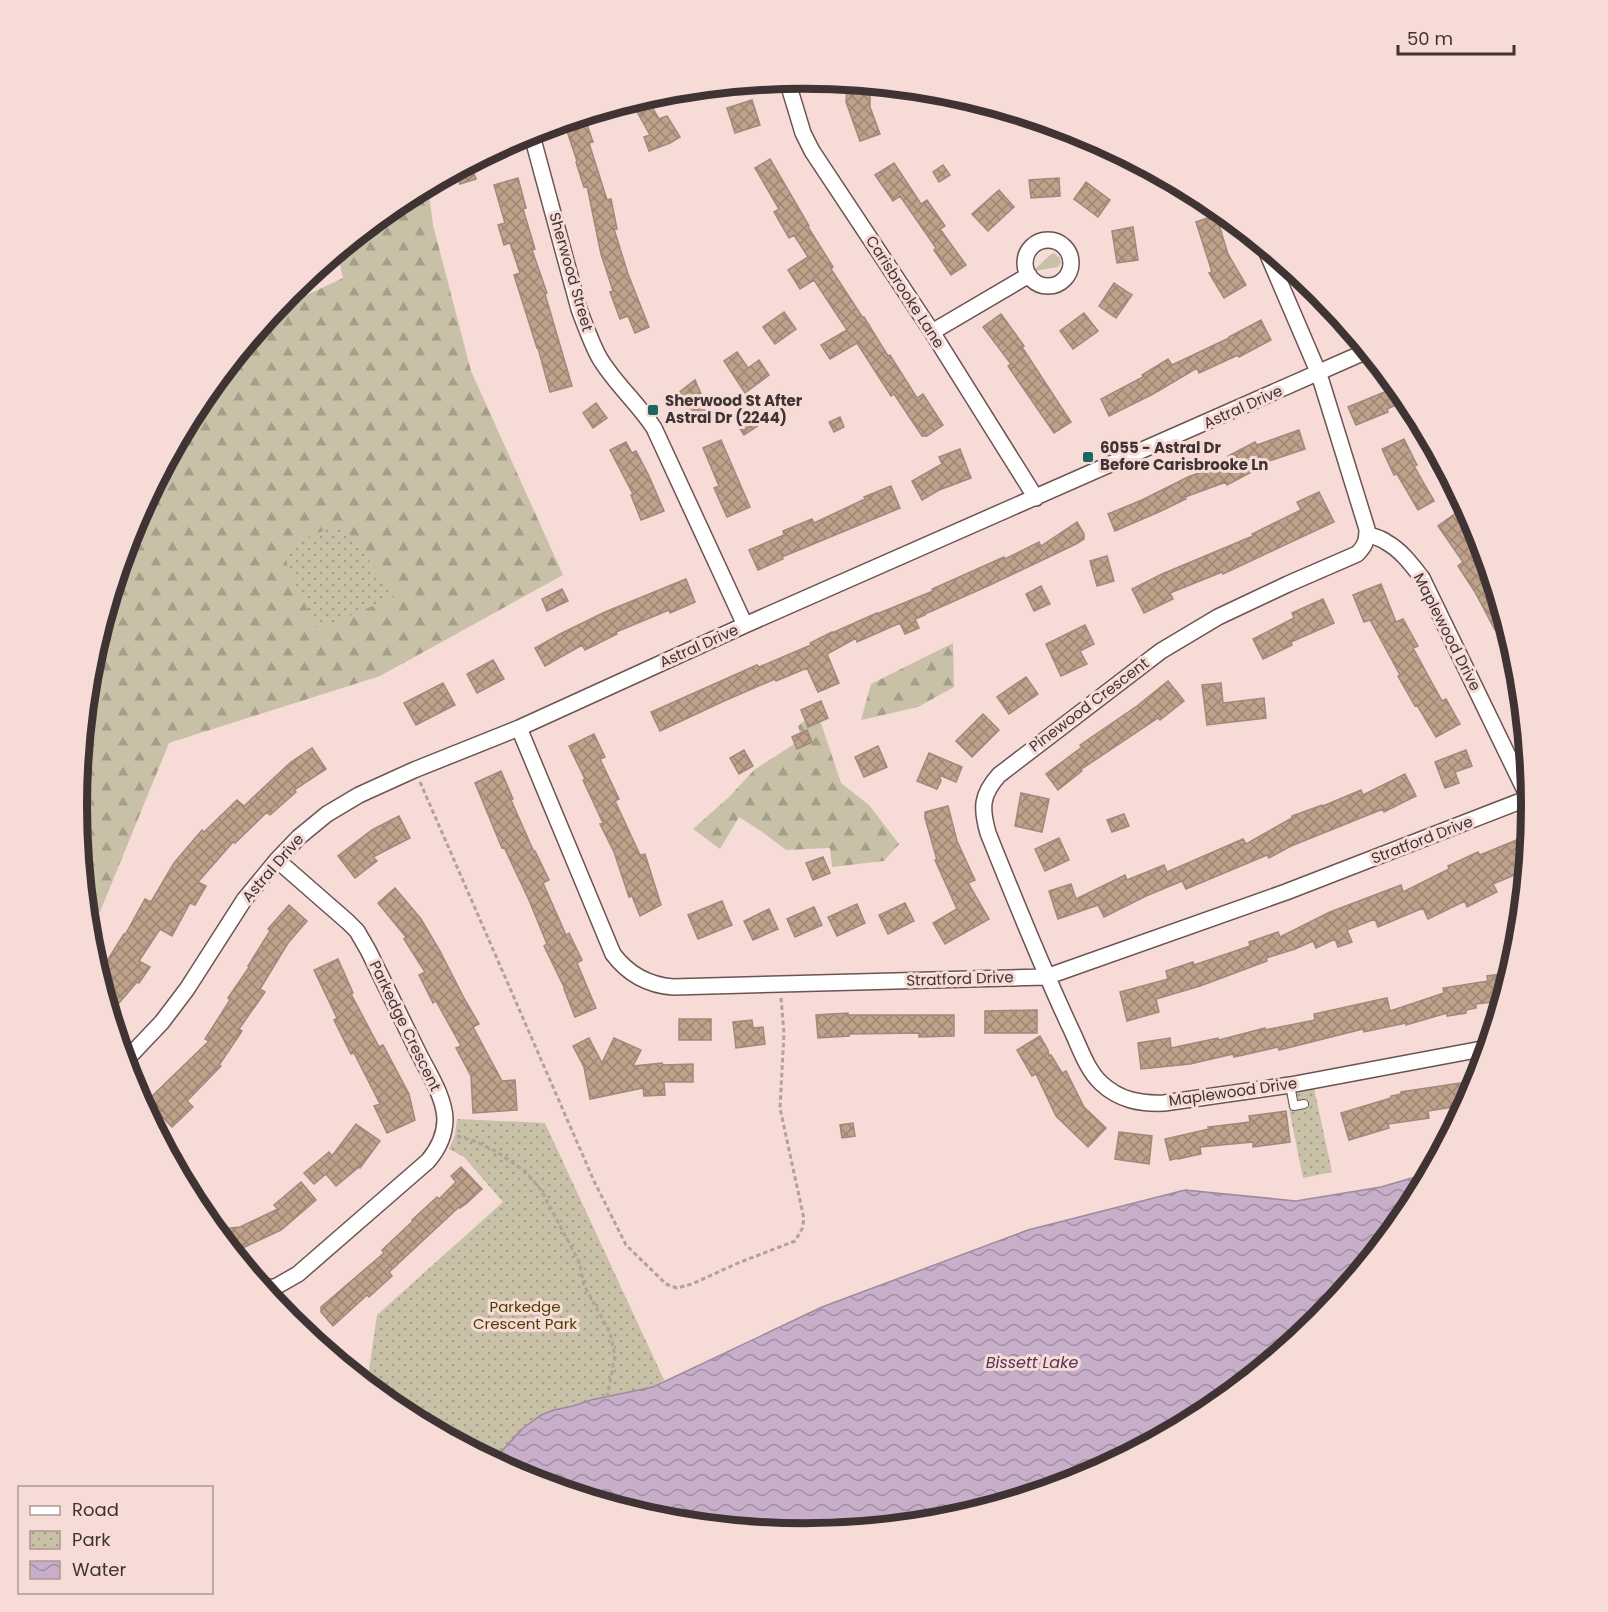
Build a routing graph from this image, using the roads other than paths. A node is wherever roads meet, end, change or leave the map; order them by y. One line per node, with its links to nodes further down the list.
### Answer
1 (790, 90): 5 (street, Carisbrooke Lane)
2 (534, 143): 10 (street, Sherwood Street)
3 (1271, 262): 7 (street)
4 (1029, 275): 5 (street)
5 (932, 332): 8 (street, Carisbrooke Lane)
6 (1360, 354): 7 (street, Astral Drive)
7 (1319, 374): 8 (street, Astral Drive); 9 (street)
8 (1036, 498): 10 (street, Astral Drive)
9 (1367, 534): 12 (street, Maplewood Drive); 15 (street, Pinewood Crescent)
10 (745, 625): 11 (street, Astral Drive)
11 (519, 728): 14 (street, Astral Drive); 15 (street, Stratford Drive)
12 (1520, 778)
13 (1521, 802): 15 (street, Stratford Drive)
14 (277, 860): 17 (street, Astral Drive); 20 (street, Parkedge Crescent)
15 (1046, 976): 18 (street, Maplewood Drive)
16 (1478, 1050): 18 (street, Maplewood Drive)
17 (132, 1054)
18 (1290, 1085): 19 (lane)
19 (1304, 1104)
20 (273, 1287)

